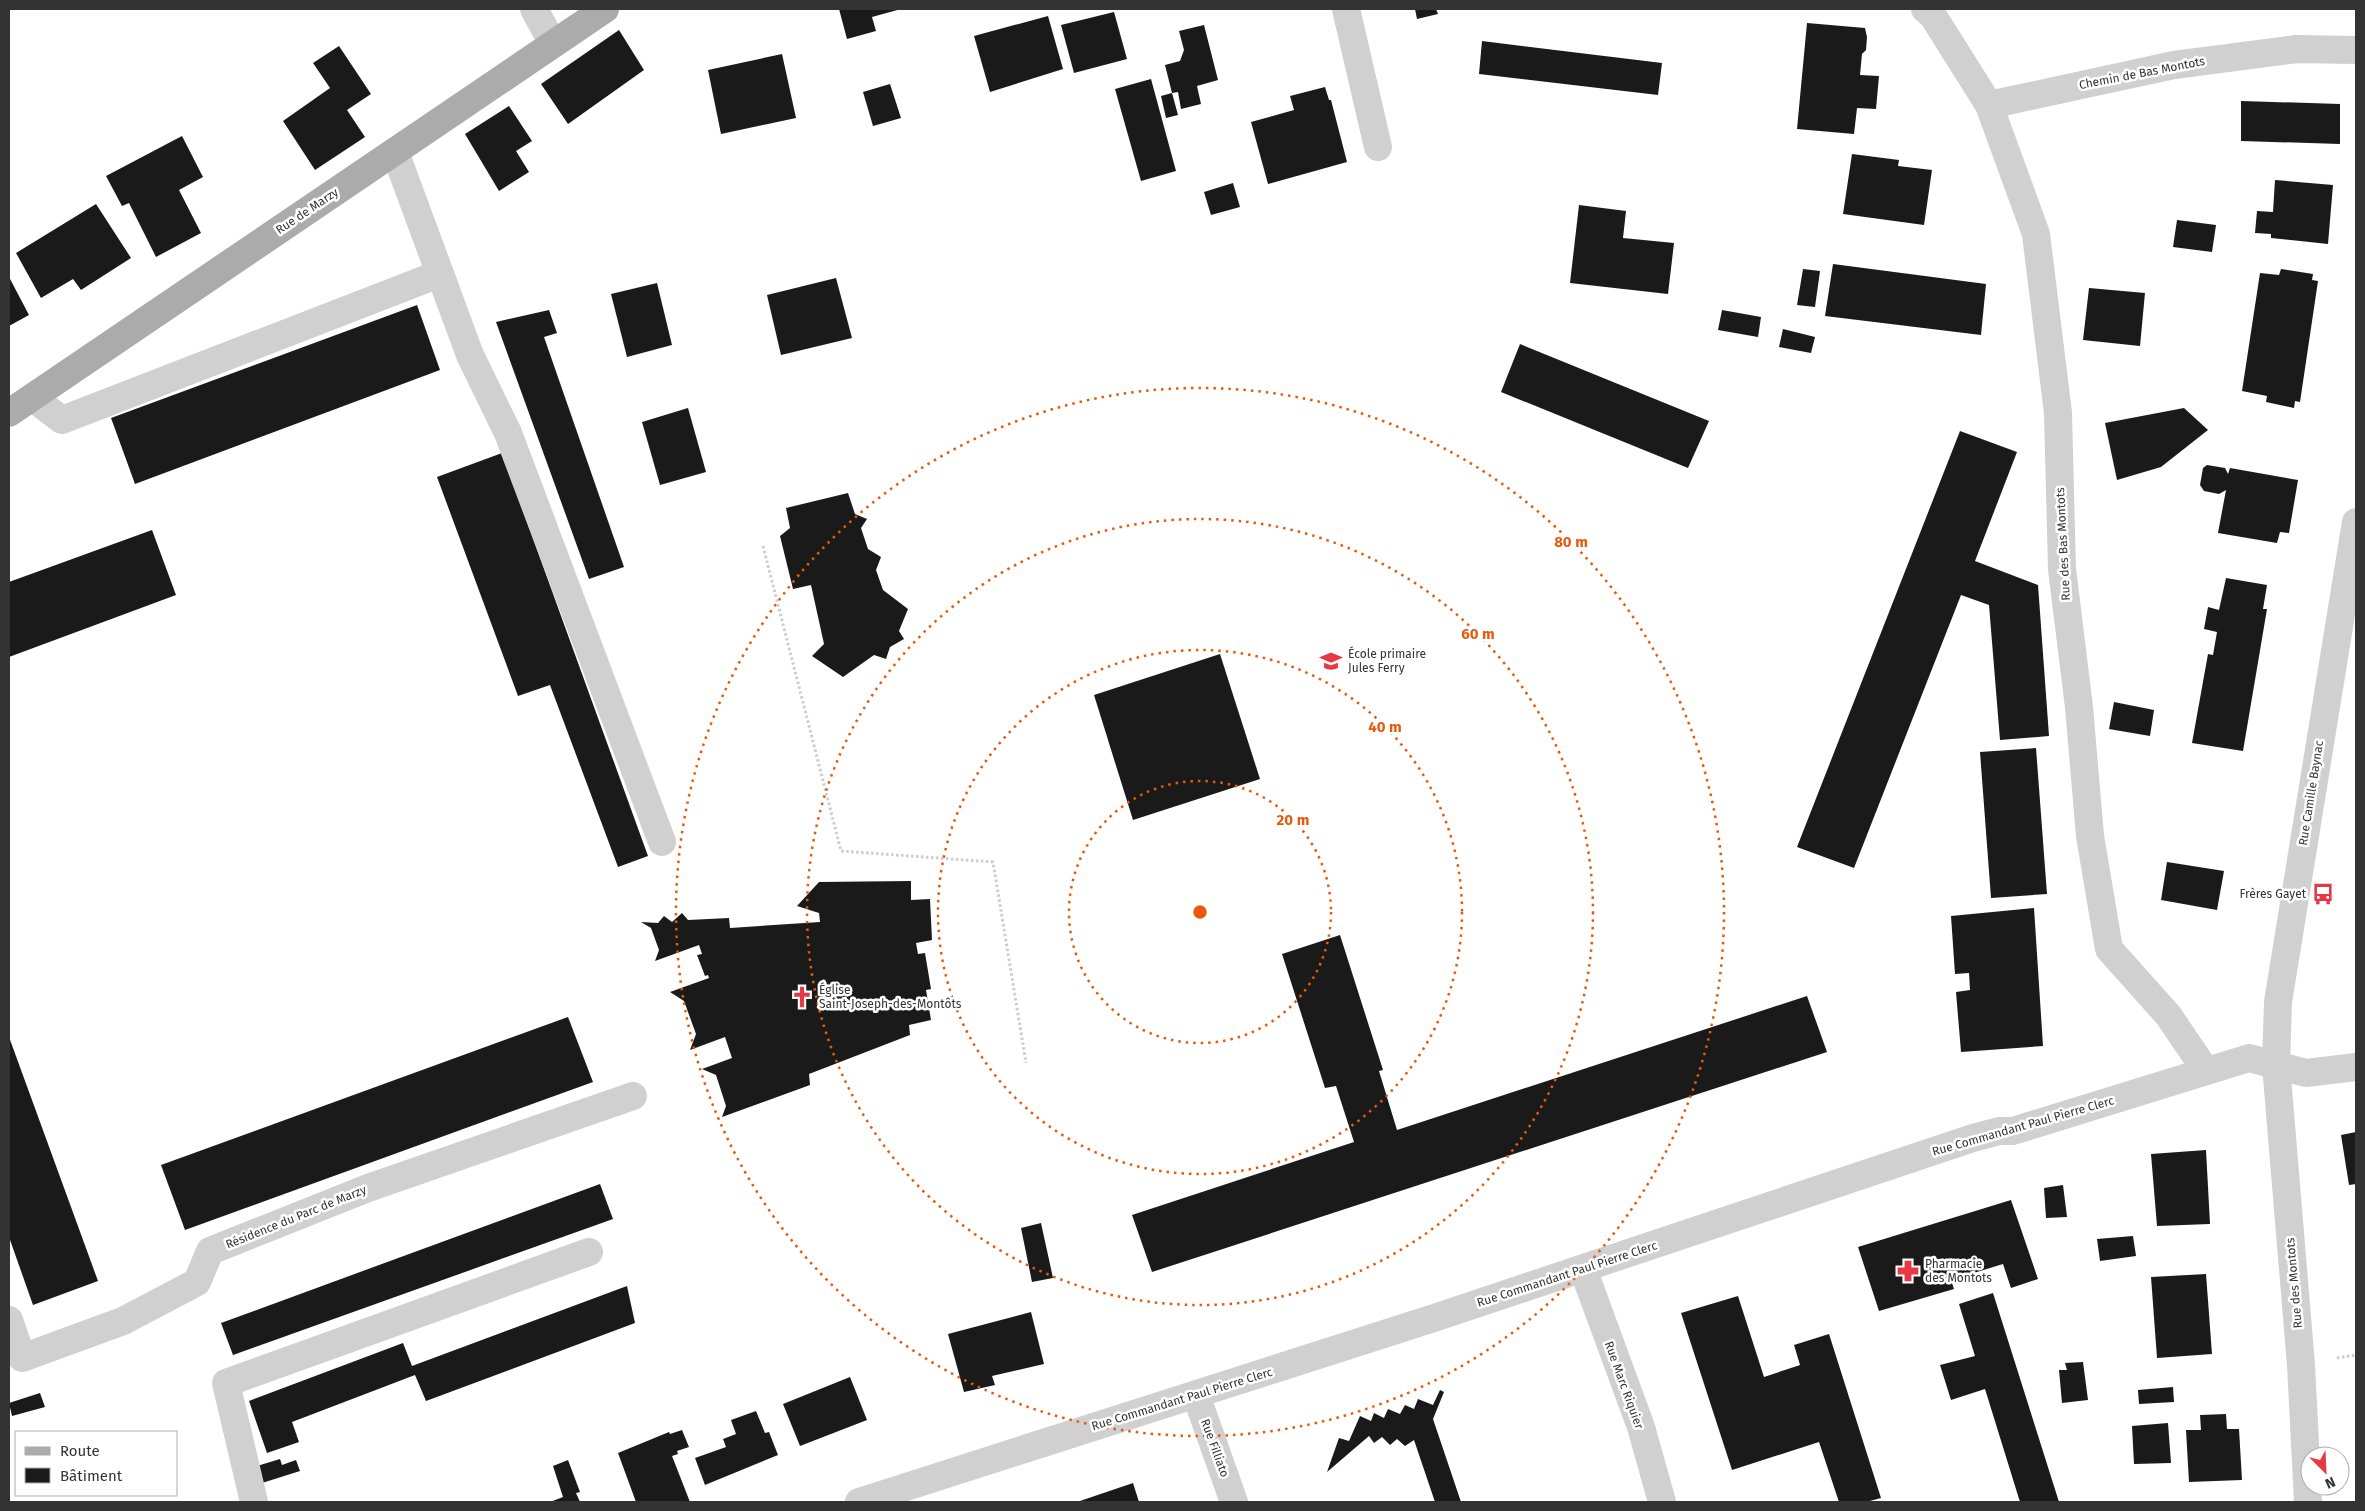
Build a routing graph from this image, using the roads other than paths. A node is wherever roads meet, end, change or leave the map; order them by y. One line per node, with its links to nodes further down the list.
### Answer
1 (534, 9): 5 (street)
2 (606, 9): 5 (main road, Rue de Marzy)
3 (1346, 9): 8 (street)
4 (1926, 9): 7 (street, Rue des Bas Montots)
5 (554, 44): 9 (main road, Rue de Marzy)
6 (2356, 50): 7 (street, Chemin de Bas Montots)
7 (1989, 105): 17 (street, Rue des Bas Montots)
8 (1378, 147)
9 (394, 152): 10 (street); 11 (main road, Rue de Marzy)
10 (439, 274): 11 (street); 14 (street)
11 (33, 398): 12 (main road, Rue de Marzy)
12 (9, 413)
13 (2356, 522): 15 (street, Rue Camille Baynac)
14 (662, 842)
15 (2276, 1064): 16 (street, Rue Commandant Paul Pierre Clerc); 17 (street, Rue Commandant Paul Pierre Clerc); 27 (street, Rue des Montots)
16 (2356, 1067)
17 (2206, 1071): 20 (street, Rue Commandant Paul Pierre Clerc)
18 (633, 1096): 21 (street, Résidence du Parc de Marzy)
19 (589, 1252): 23 (street)
20 (1583, 1268): 22 (street, Rue Commandant Paul Pierre Clerc); 26 (street, Rue Marc Riquier)
21 (9, 1320)
22 (1196, 1394): 24 (street, Rue Commandant Paul Pierre Clerc); 25 (street, Rue Filliato)
23 (254, 1502)
24 (859, 1502)
25 (1234, 1502)
26 (1662, 1502)
27 (2308, 1502)

